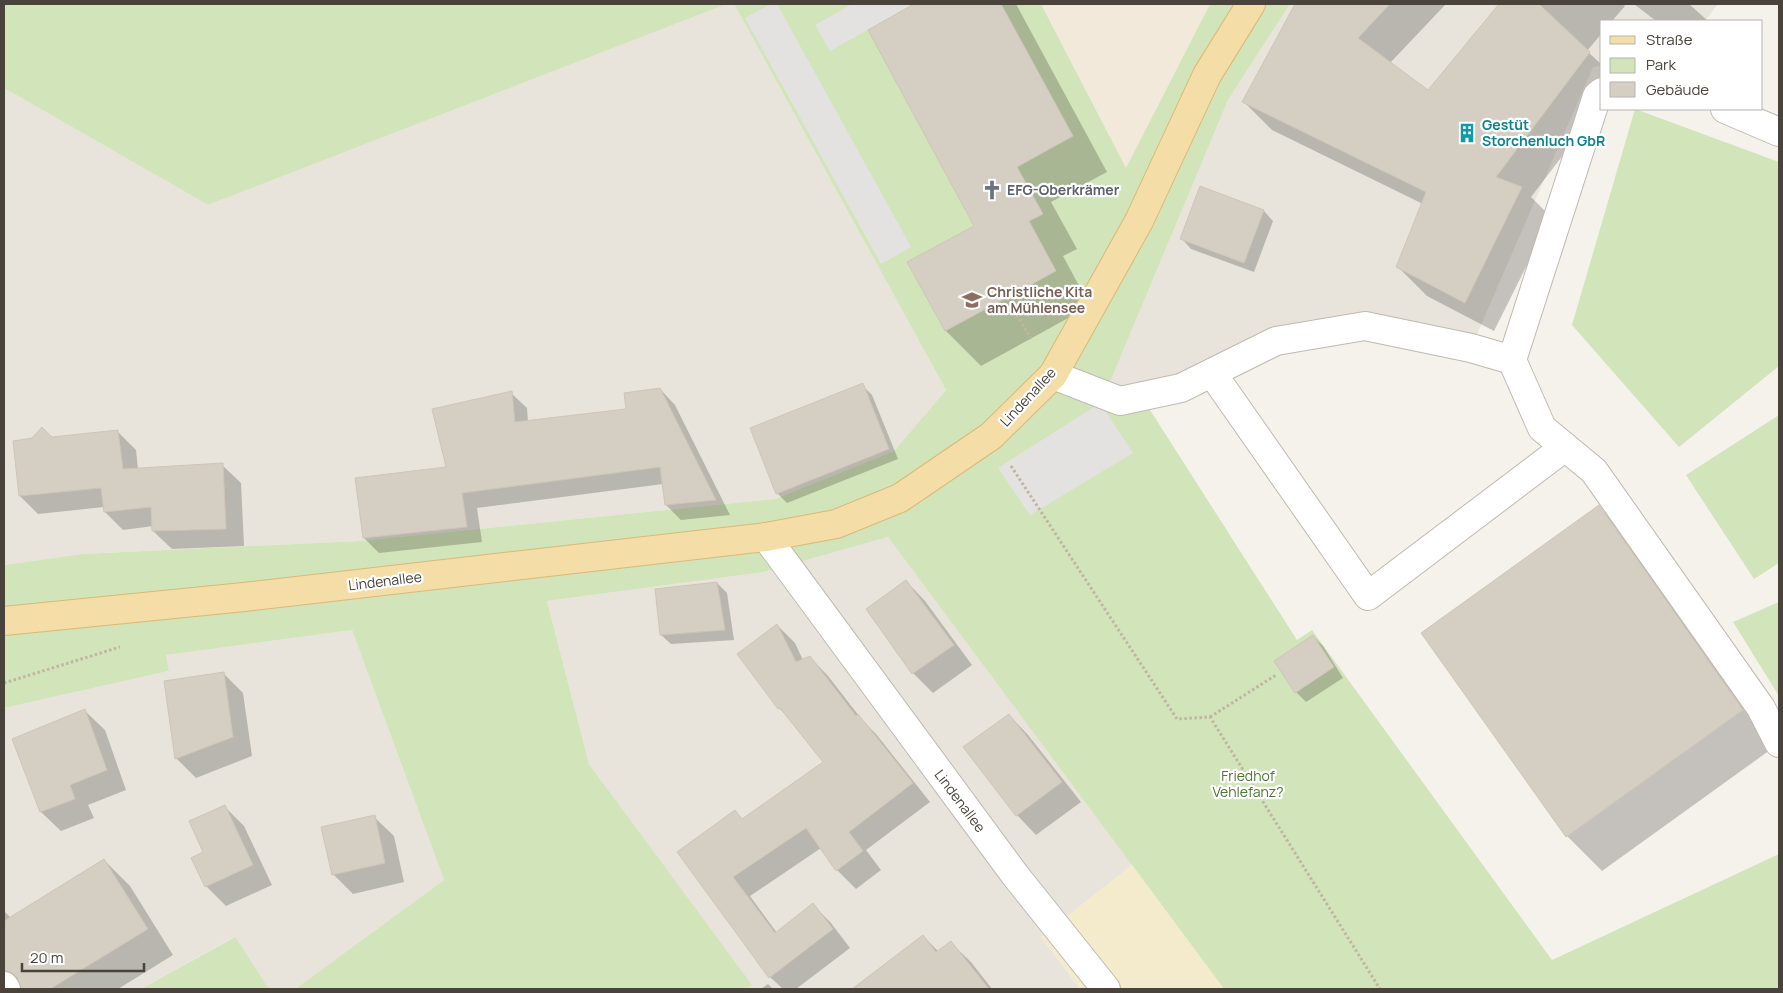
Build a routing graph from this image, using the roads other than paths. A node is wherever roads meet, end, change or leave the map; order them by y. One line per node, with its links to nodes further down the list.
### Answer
1 (1251, 4): 7 (main road, Lindenallee)
2 (1600, 94): 5 (street)
3 (1727, 110): 4 (street)
4 (1779, 132)
5 (1512, 360): 6 (street); 8 (street)
6 (1212, 373): 7 (street); 8 (street)
7 (1053, 375): 9 (main road, Lindenallee)
8 (1565, 447): 11 (street)
9 (766, 537): 10 (main road, Lindenallee); 12 (street, Lindenallee)
10 (4, 621)
11 (1779, 743)
12 (1106, 989)

